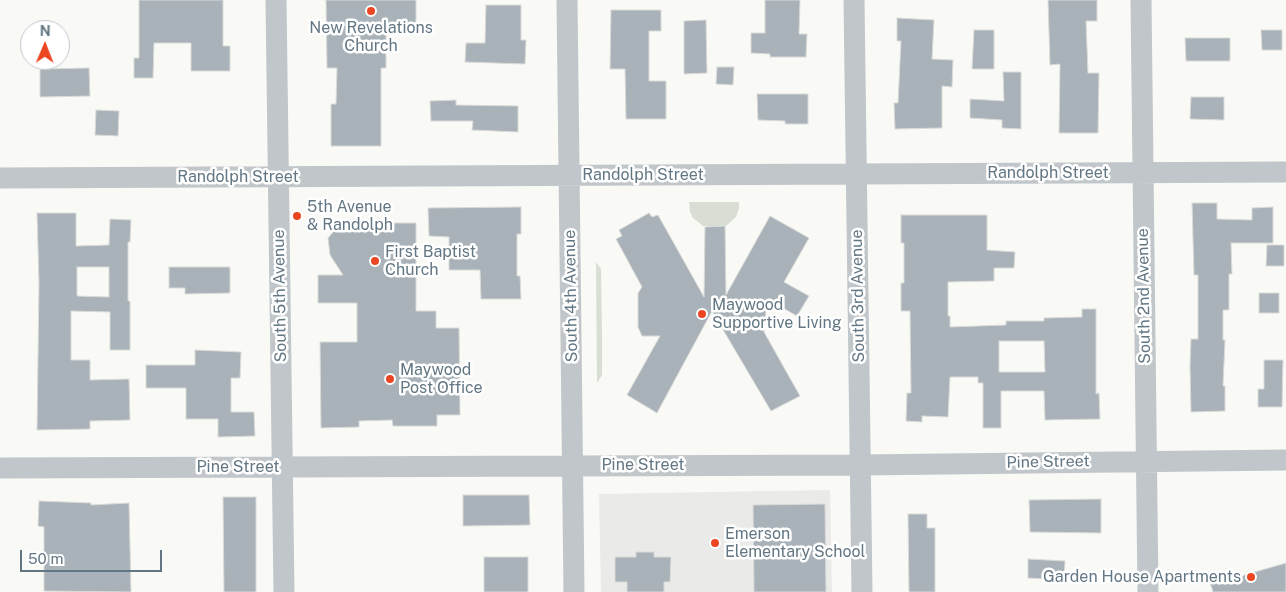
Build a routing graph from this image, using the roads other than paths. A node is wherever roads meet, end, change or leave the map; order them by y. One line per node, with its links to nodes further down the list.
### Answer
1 (276, 0): 9 (street, South 5th Avenue)
2 (567, 0): 8 (street, South 4th Avenue)
3 (854, 0): 7 (street, South 3rd Avenue)
4 (1141, 0): 5 (street, South 2nd Avenue)
5 (1143, 172): 6 (street, Randolph Street); 7 (street, Randolph Street); 12 (street, South 2nd Avenue)
6 (1286, 172)
7 (856, 174): 8 (street, Randolph Street); 13 (street, South 3rd Avenue)
8 (570, 176): 9 (street, Randolph Street); 14 (street, South 4th Avenue)
9 (279, 177): 10 (street, Randolph Street); 15 (street, South 5th Avenue)
10 (0, 178)
11 (1286, 460): 12 (street, Pine Street)
12 (1147, 461): 13 (street, Pine Street); 20 (street, South 2nd Avenue)
13 (860, 465): 14 (street, Pine Street); 19 (street, South 3rd Avenue)
14 (573, 466): 15 (street, Pine Street); 18 (street, South 4th Avenue)
15 (283, 467): 16 (street, Pine Street); 17 (street, South 5th Avenue)
16 (0, 468)
17 (284, 592)
18 (574, 592)
19 (862, 592)
20 (1148, 592)

